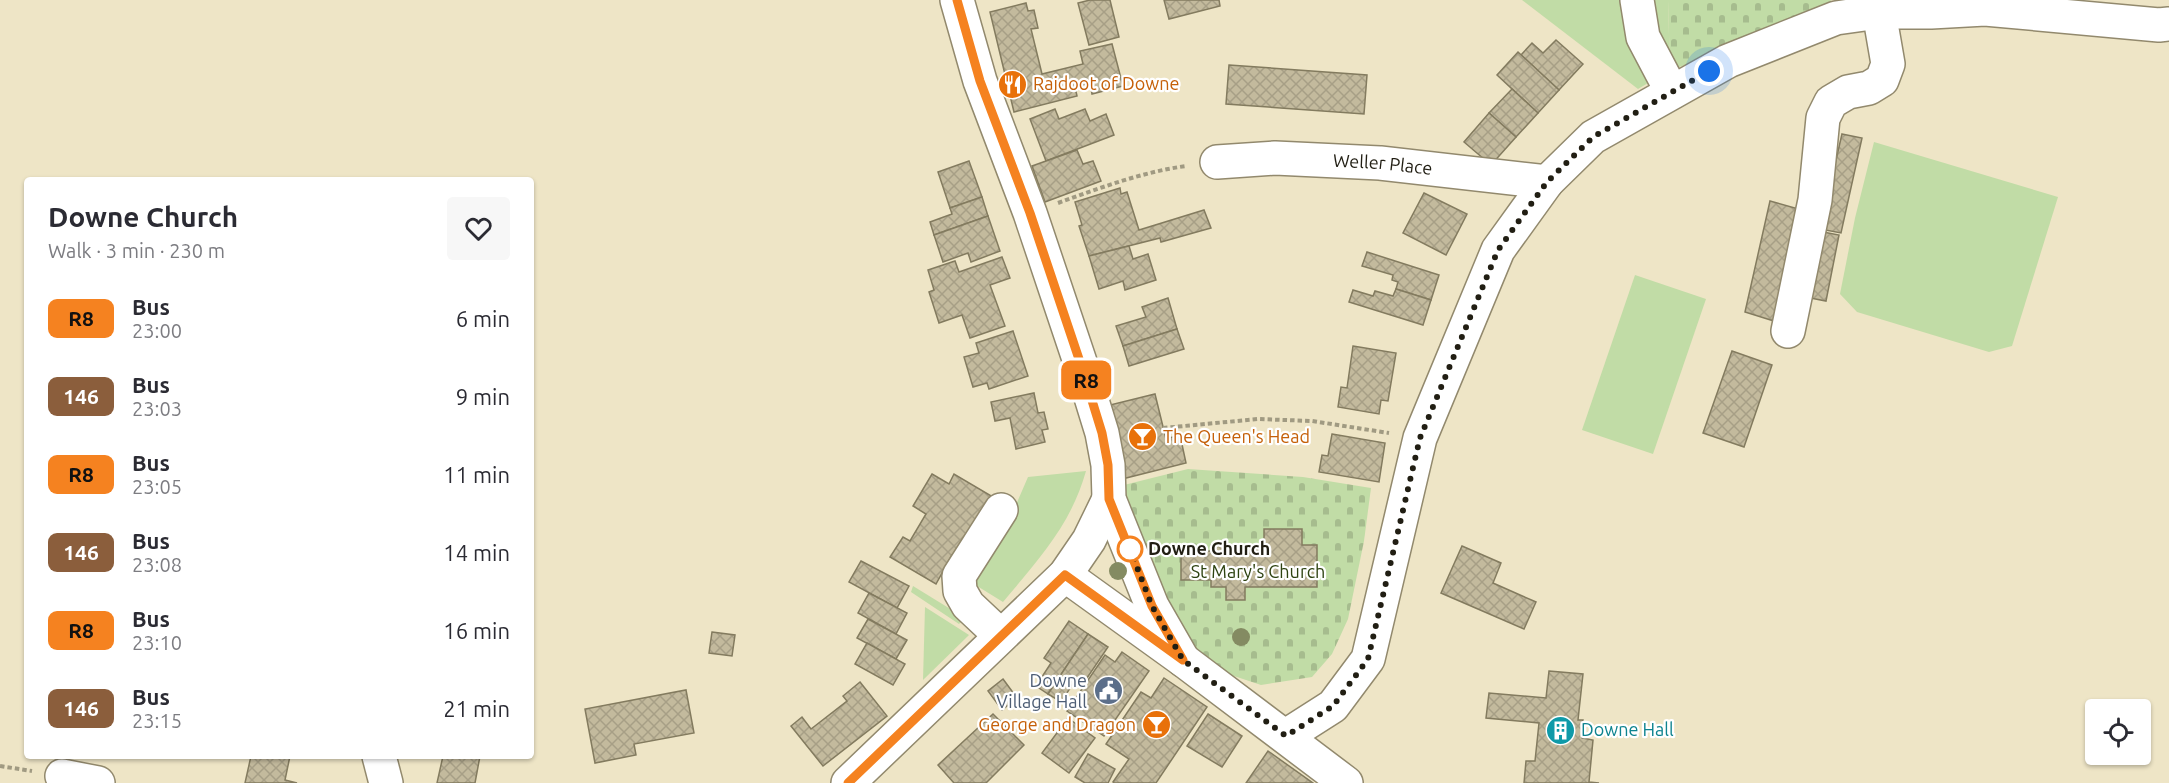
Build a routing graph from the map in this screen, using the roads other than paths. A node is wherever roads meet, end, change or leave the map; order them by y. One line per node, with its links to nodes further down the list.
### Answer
1 (959, 0): 9 (street)
2 (1637, 0): 5 (street)
3 (1879, 12): 4 (street); 5 (street); 8 (street)
4 (2169, 24)
5 (1672, 92): 7 (street)
6 (1217, 162): 7 (street, Weller Place)
7 (1547, 182): 14 (street)
8 (1788, 331)
9 (1109, 499): 11 (street); 13 (street)
10 (1001, 510): 12 (street)
11 (1065, 575): 12 (street); 13 (street)
12 (1001, 636): 19 (street)
13 (1183, 660): 14 (street)
14 (1286, 736): 20 (street)
15 (380, 759): 18 (street)
16 (62, 776): 17 (street)
17 (98, 783)
18 (386, 783)
19 (848, 783)
20 (1346, 783)

